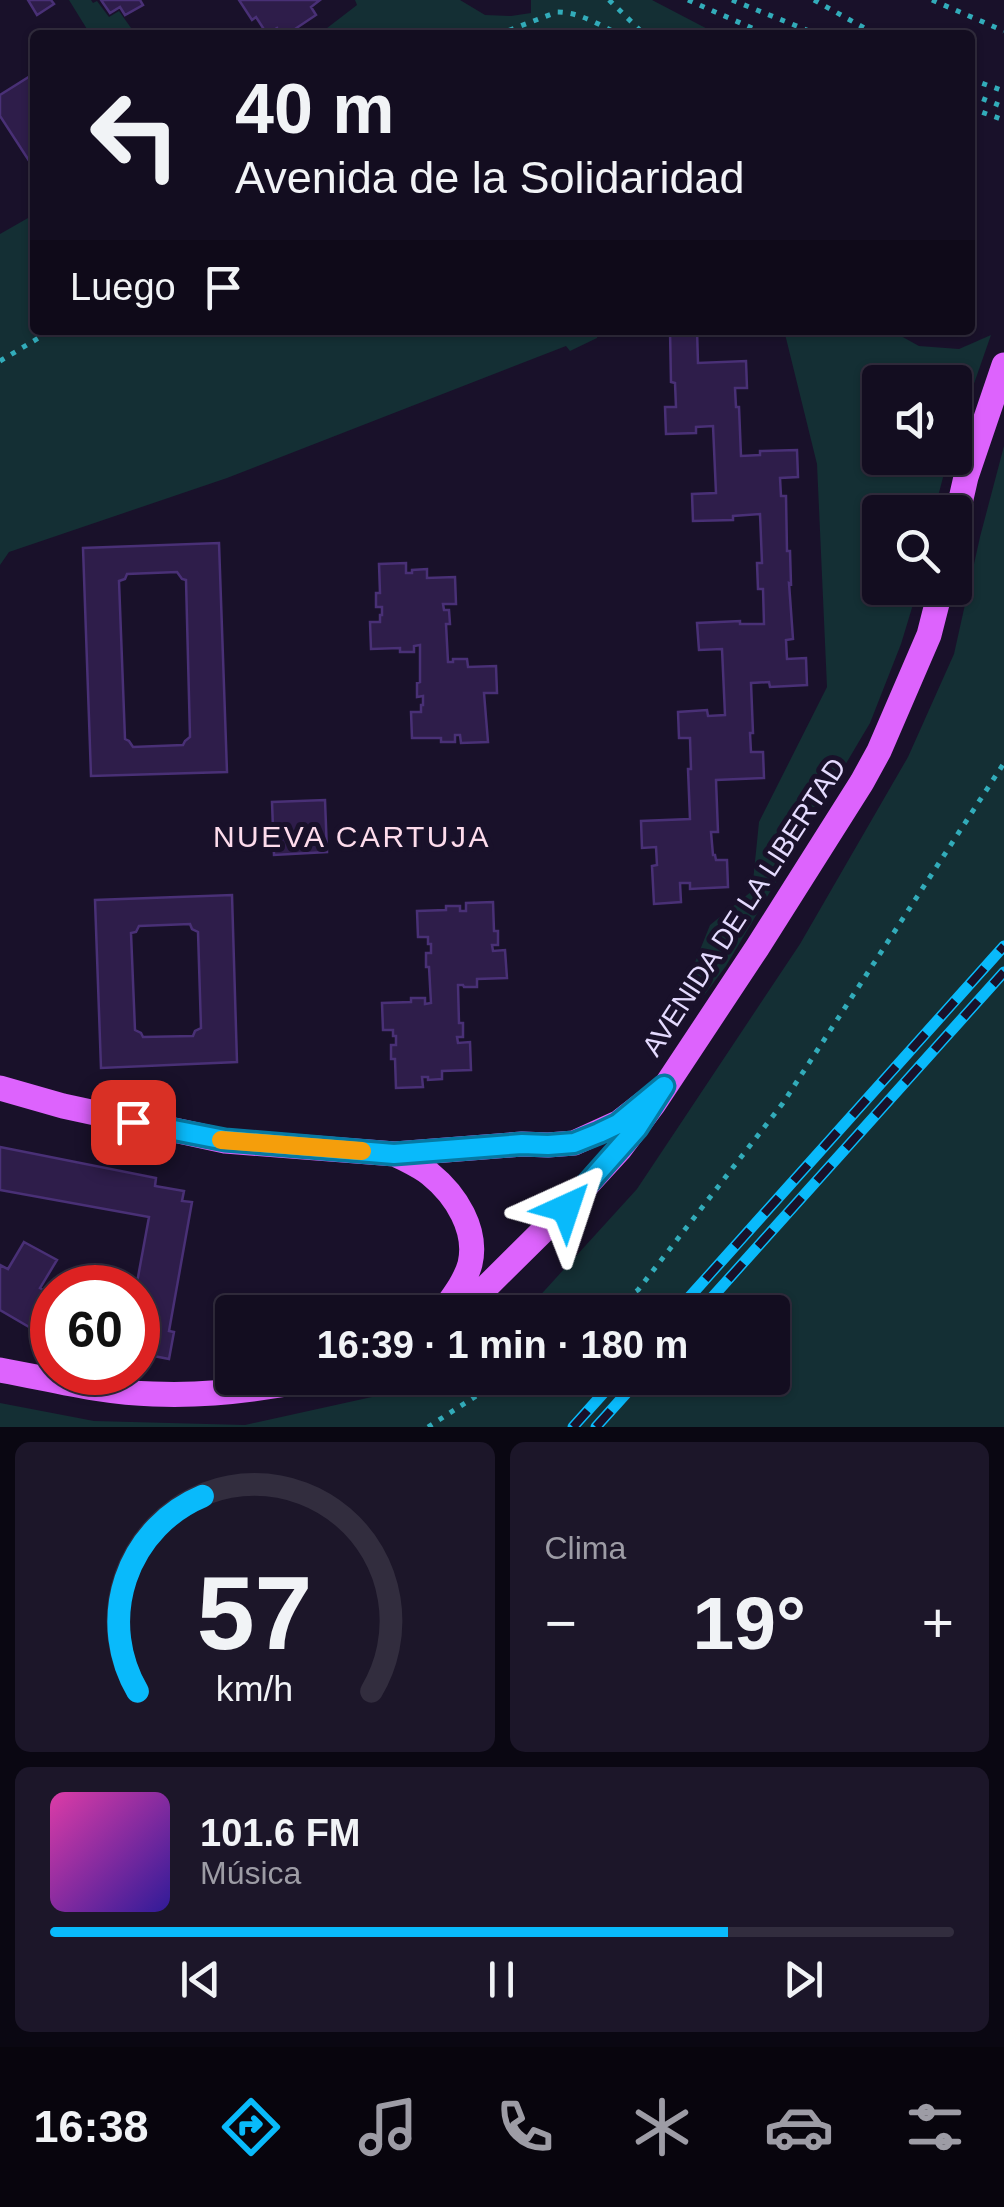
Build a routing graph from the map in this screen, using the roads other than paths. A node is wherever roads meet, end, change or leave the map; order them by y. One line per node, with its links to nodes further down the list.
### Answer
1 (1004, 365): 2 (main road)
2 (963, 495)
3 (937, 605): 4 (main road, AVENIDA DE LA LIBERTAD)
4 (664, 1086): 6 (main road); 8 (main road, AVENIDA DE LA LIBERTAD)
5 (0, 1088): 6 (main road)
6 (394, 1154): 7 (main road)
7 (454, 1295)
8 (478, 1295)
9 (0, 1370): 10 (main road)
10 (215, 1391)

